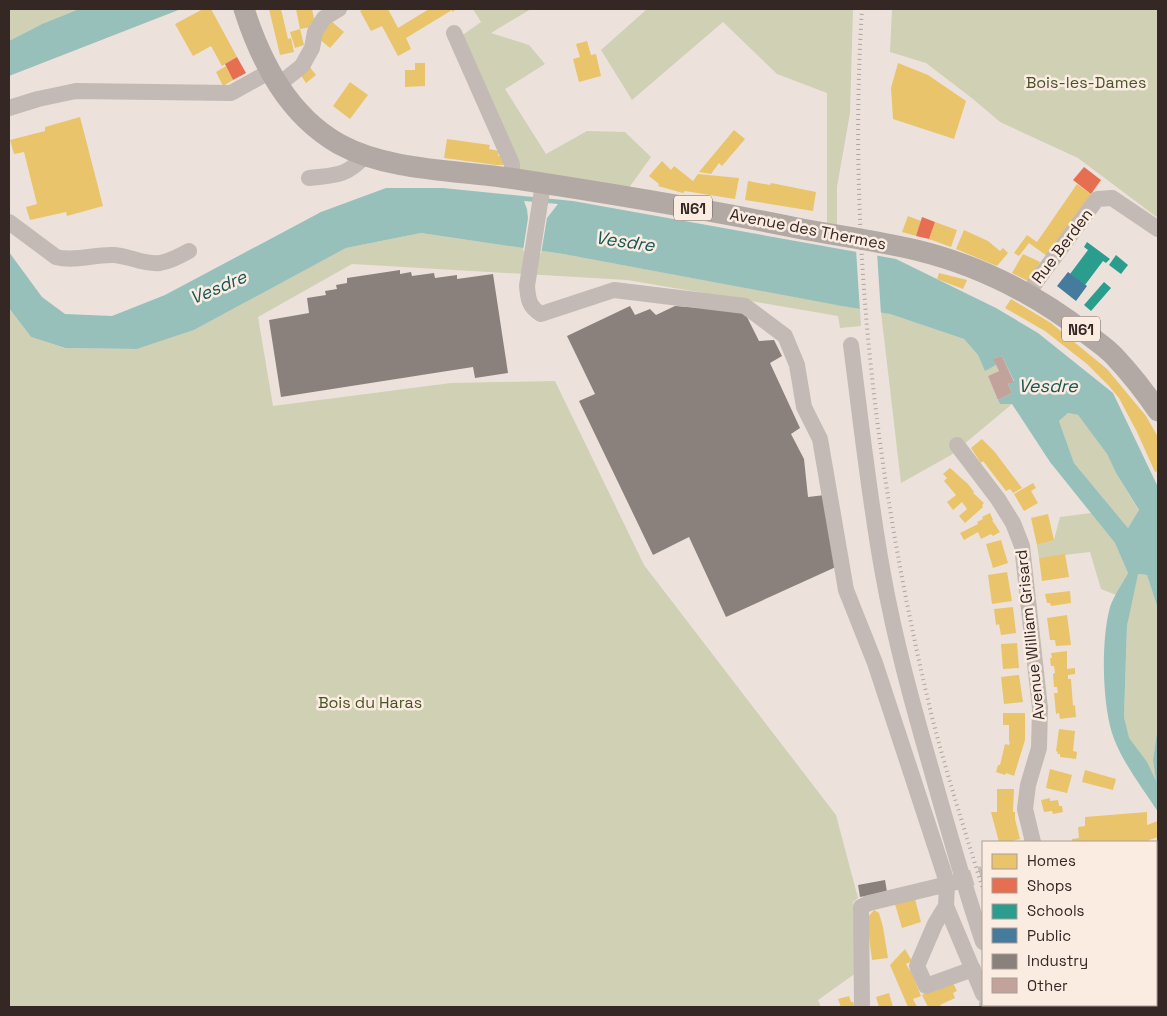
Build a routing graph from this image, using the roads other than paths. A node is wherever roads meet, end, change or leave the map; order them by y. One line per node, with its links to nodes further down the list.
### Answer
1 (244, 9): 4 (main road, Avenue des Thermes / N61)
2 (339, 9): 4 (street)
3 (454, 33): 8 (street)
4 (273, 78): 5 (street); 6 (main road, Avenue des Thermes / N61)
5 (9, 108)
6 (365, 156): 7 (street); 8 (main road, Avenue des Thermes / N61)
7 (308, 178)
8 (512, 179): 9 (main road, Avenue des Thermes / N61)
9 (542, 194): 13 (main road, Avenue des Thermes / N61); 18 (street)
10 (9, 222): 12 (street)
11 (1158, 229): 13 (street, Rue Berden)
12 (189, 251)
13 (1028, 294): 15 (main road, Avenue des Thermes / N61)
14 (851, 345): 20 (street)
15 (1158, 411)
16 (957, 445): 17 (street, Avenue William Grisard)
17 (1033, 841)
18 (952, 883): 19 (street); 22 (street)
19 (946, 906): 21 (street); 21 (street)
20 (982, 939)
21 (974, 969): 23 (street)
22 (862, 984): 24 (street); 25 (street)
23 (982, 991)
24 (862, 1007)
25 (874, 1007)

